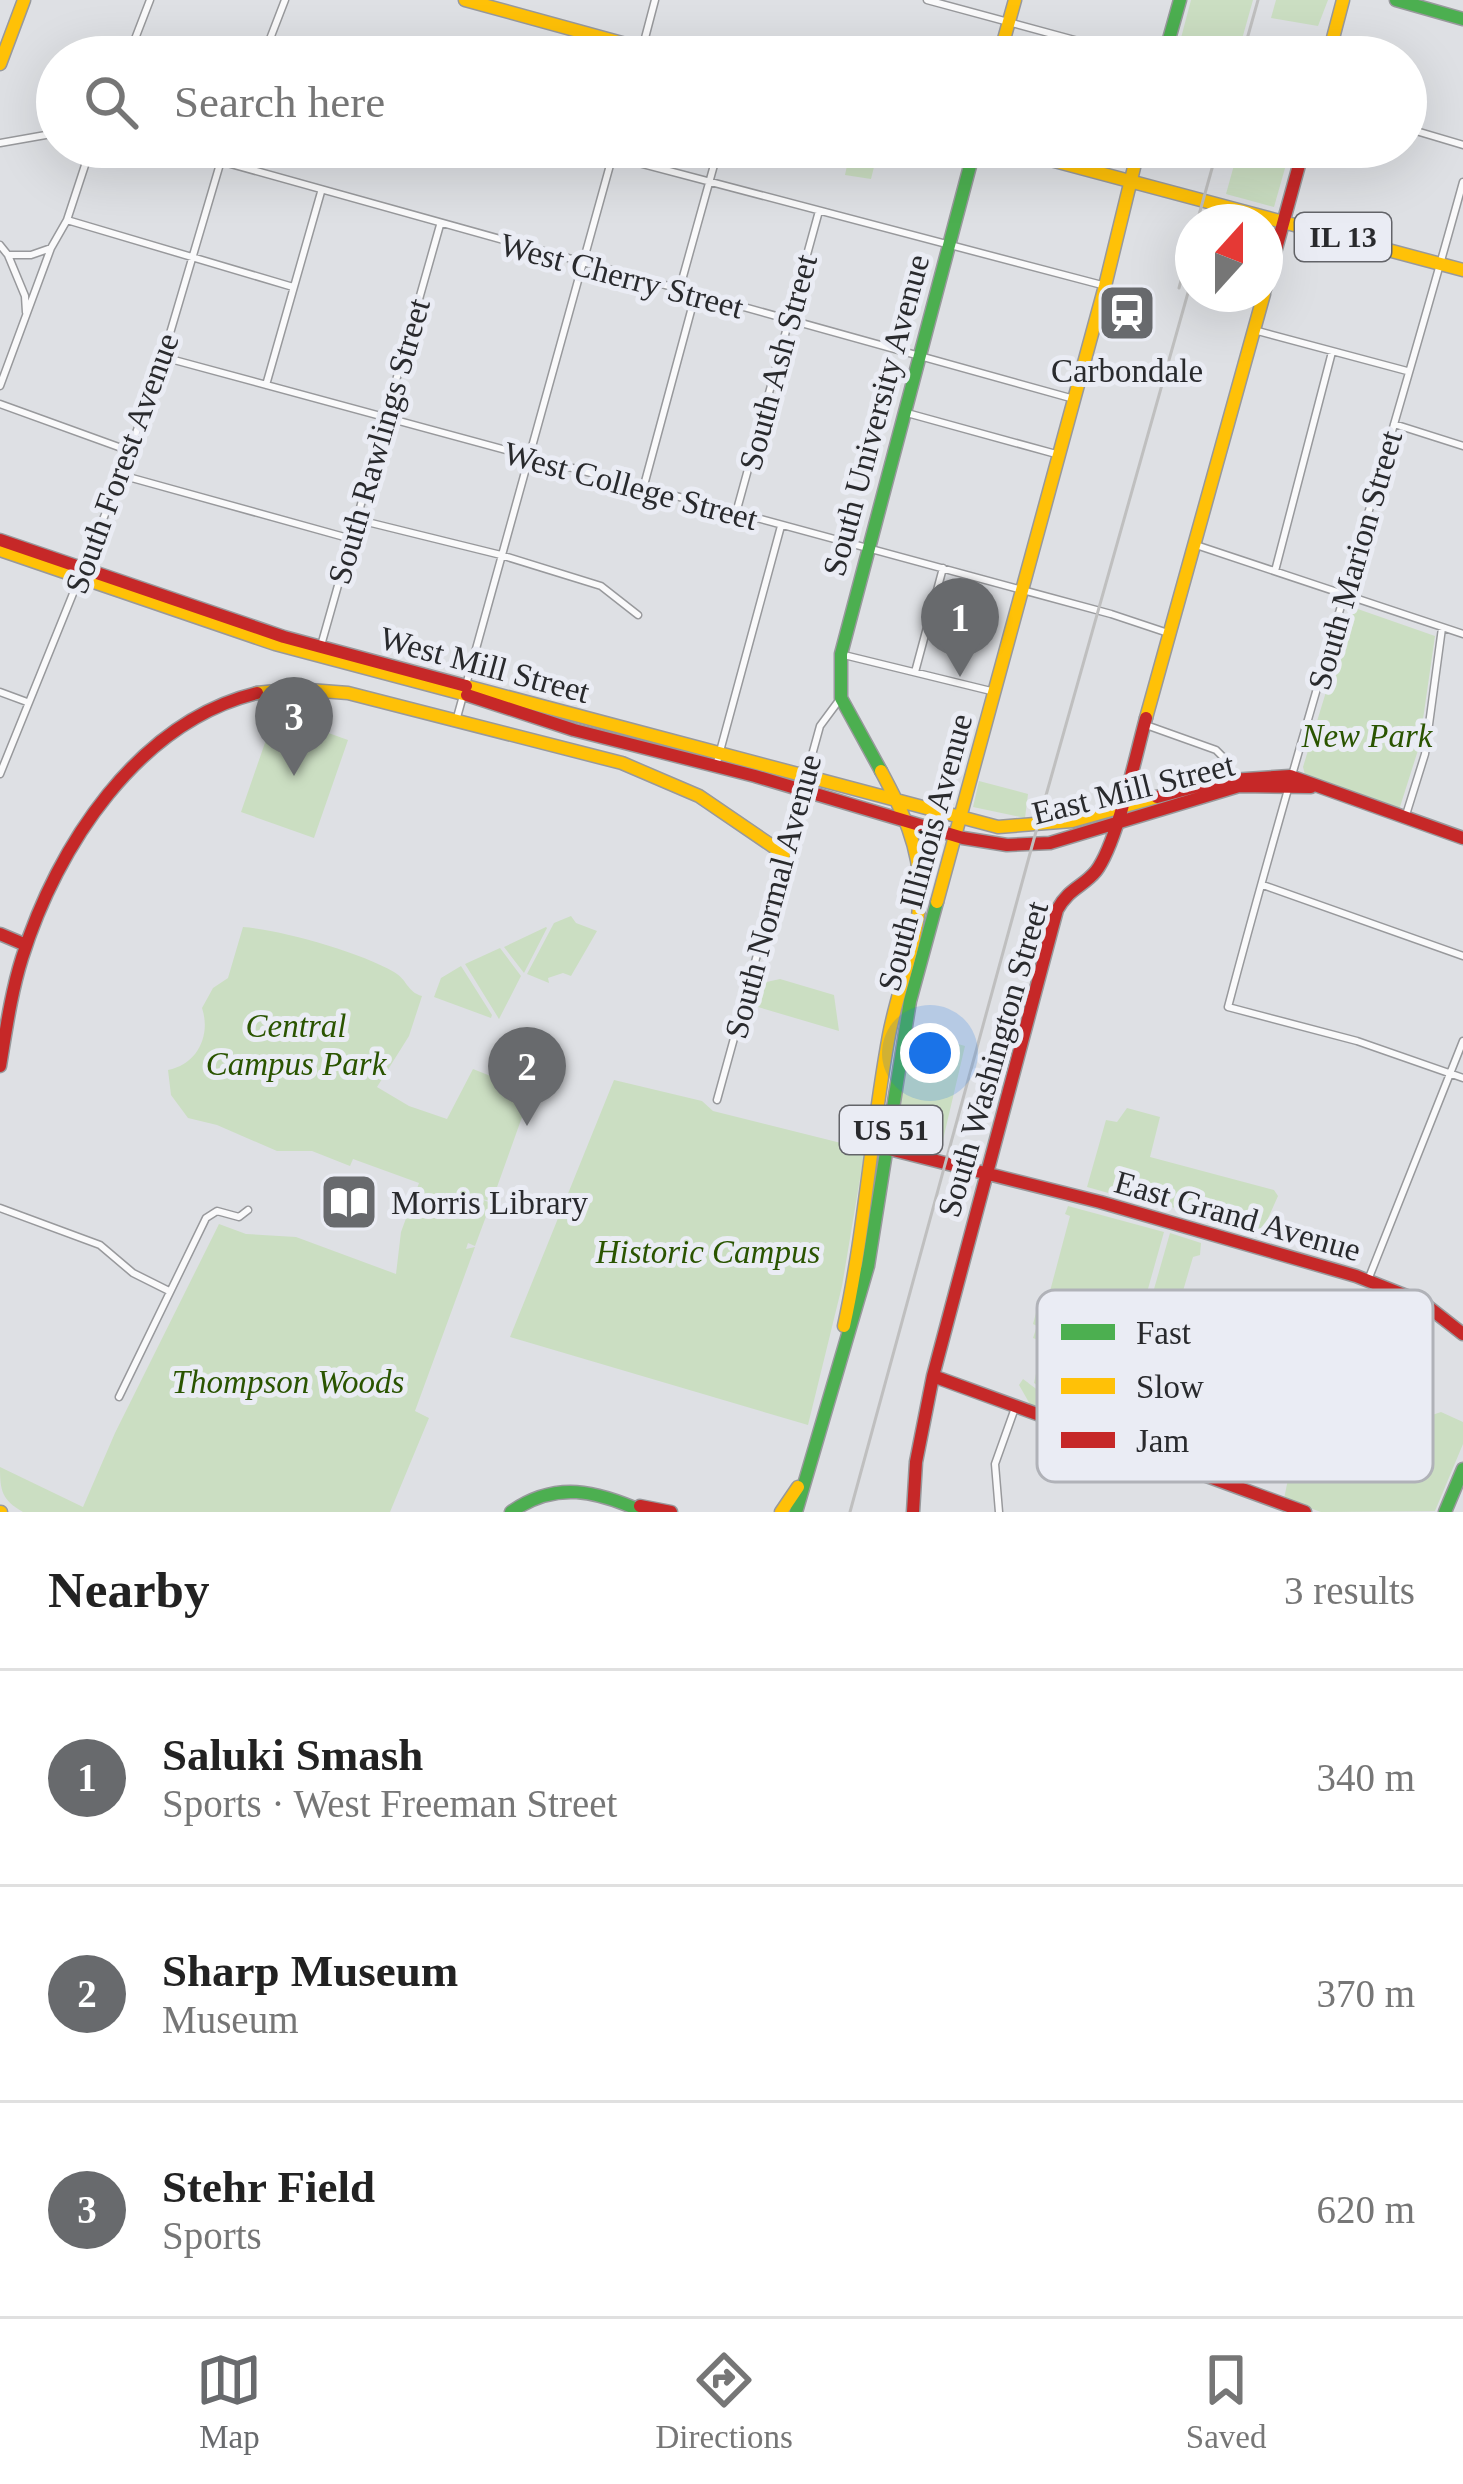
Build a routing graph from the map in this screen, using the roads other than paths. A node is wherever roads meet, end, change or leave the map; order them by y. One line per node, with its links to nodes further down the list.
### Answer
1 (24, 0): 21 (main road)
2 (150, 0): 13 (street)
3 (285, 0): 14 (street)
4 (655, 0): 16 (street)
5 (927, 0): 12 (street)
6 (1015, 0): 12 (main road)
7 (1180, 0): 19 (main road)
8 (1342, 0): 20 (main road)
9 (1396, 0): 11 (main road)
10 (474, 1): 15 (main road)
11 (1463, 19)
12 (1008, 22): 17 (main road); 18 (street)
13 (136, 36)
14 (272, 36)
15 (586, 36)
16 (645, 36)
17 (1004, 36)
18 (1060, 36)
19 (1170, 36)
20 (1333, 36)
21 (0, 64)
22 (1427, 134): 25 (street)
23 (36, 137): 24 (street)
24 (0, 143)
25 (1463, 145)
26 (83, 168): 42 (street)
27 (217, 168): 49 (street, South Forest Avenue)
28 (242, 168): 39 (street, West Cherry Street)
29 (609, 168): 51 (street)
30 (665, 168): 37 (street)
31 (713, 168): 37 (street)
32 (969, 168): 46 (main road, South University Avenue / US 51)
33 (1080, 168): 36 (main road, IL 13)
34 (1133, 168): 36 (main road, South Illinois Avenue / US 51)
35 (1298, 168): 43 (main road, South Washington Street)
36 (1129, 181): 40 (main road, IL 13); 53 (main road, South Illinois Avenue / US 51)
37 (709, 182): 41 (street); 55 (street)
38 (1463, 182): 50 (street, South Marion Street)
39 (321, 192): 44 (street, West Cherry Street); 54 (street)
40 (1219, 204)
41 (819, 211): 46 (street); 59 (street, South Ash Street)
42 (67, 220): 47 (street); 49 (street)
43 (1283, 221): 50 (main road, IL 13)
44 (440, 225): 51 (street, West Cherry Street); 70 (street, South Rawlings Street)
45 (0, 244): 48 (street)
46 (948, 247): 53 (street); 62 (main road, South University Avenue / US 51)
47 (50, 248): 48 (street); 58 (street)
48 (8, 255): 58 (street)
49 (190, 259): 54 (street); 63 (street, South Forest Avenue)
50 (1441, 264): 52 (main road, IL 13); 64 (street, South Marion Street)
51 (582, 265): 55 (street, West Cherry Street); 75 (street)
52 (1463, 270)
53 (1105, 286): 67 (main road, South Illinois Avenue / US 51)
54 (293, 287): 65 (street)
55 (680, 291): 56 (street, West Cherry Street)
56 (695, 296): 59 (street, West Cherry Street); 77 (street)
57 (1259, 312): 60 (main road, South Washington Street)
58 (27, 316): 66 (street)
59 (787, 321): 62 (street, West Cherry Street); 78 (street, South Ash Street)
60 (1254, 330): 61 (street); 83 (main road, South Washington Street)
61 (1332, 352): 64 (street); 88 (street)
62 (919, 356): 67 (street, West Cherry Street); 69 (main road, South University Avenue / US 51)
63 (163, 357): 65 (street, West College Street); 73 (street, South Forest Avenue)
64 (1409, 372): 71 (street, South Marion Street)
65 (266, 385): 70 (street, West College Street)
66 (0, 386)
67 (1075, 400): 74 (main road, South Illinois Avenue / US 51)
68 (0, 404): 73 (street)
69 (903, 412): 74 (street); 84 (main road, South University Avenue / US 51)
70 (382, 418): 75 (street, West College Street); 79 (street, South Rawlings Street)
71 (1394, 424): 72 (street); 91 (street, South Marion Street)
72 (1463, 446)
73 (127, 450): 76 (street, South Forest Avenue)
74 (1060, 455): 90 (main road, South Illinois Avenue / US 51)
75 (529, 457): 77 (street, West College Street); 86 (street)
76 (121, 475): 81 (street); 89 (street, South Forest Avenue)
77 (643, 489): 78 (street, West College Street)
78 (736, 513): 80 (street, West College Street)
79 (356, 518): 81 (street, South Rawlings Street); 86 (street)
80 (781, 525): 84 (street, West College Street); 107 (street)
81 (350, 539): 96 (street, South Rawlings Street)
82 (0, 540): 89 (main road, West Mill Street)
83 (1196, 545): 88 (street); 94 (main road, South Washington Street)
84 (867, 548): 87 (street, West College Street); 97 (main road, South University Avenue / US 51)
85 (0, 550): 89 (main road, West Mill Street)
86 (502, 555): 92 (street); 99 (street)
87 (943, 568): 90 (street, West College Street); 98 (street)
88 (1275, 572): 91 (street)
89 (80, 573): 96 (main road, West Mill Street); 103 (street, South Forest Avenue)
90 (1023, 590): 94 (street, West College Street); 101 (main road, South Illinois Avenue / US 51)
91 (1346, 597): 93 (street); 110 (street, South Marion Street)
92 (638, 615)
93 (1442, 626): 95 (street); 116 (street)
94 (1171, 634): 105 (main road, South Washington Street)
95 (1463, 634)
96 (320, 652): 99 (main road, West Mill Street)
97 (841, 654): 98 (street); 102 (main road, South University Avenue / US 51)
98 (915, 672): 101 (street)
99 (464, 689): 104 (street); 107 (main road, West Mill Street)
100 (0, 692): 103 (street)
101 (996, 692): 115 (main road, South Illinois Avenue / US 51)
102 (841, 698): 111 (street, South Normal Avenue); 113 (main road, South Illinois Avenue / US 51)
103 (27, 702): 108 (street, South Forest Avenue)
104 (456, 721): 122 (main road); 126 (main road)
105 (1146, 725): 106 (street); 109 (main road, South Washington Street)
106 (1223, 757)
107 (717, 760): 111 (main road, West Mill Street)
108 (0, 774)
109 (1130, 778): 112 (main road); 114 (main road, South Washington Street)
110 (1289, 781): 112 (main road, East Mill Street); 116 (main road, East Mill Street); 117 (main road, East Mill Street); 124 (street, South Marion Street)
111 (803, 784): 113 (main road, West Mill Street); 118 (main road, West Mill Street); 122 (street, South Normal Avenue)
112 (1147, 799): 114 (main road, East Mill Street)
113 (899, 802): 115 (main road, West Mill Street); 118 (main road, South Illinois Avenue / US 51)
114 (1121, 806): 115 (main road, East Mill Street); 117 (main road, South Washington Street)
115 (962, 818): 120 (main road, South Illinois Avenue / US 51)
116 (1405, 818): 121 (main road, East Mill Street)
117 (1117, 822): 119 (main road, East Mill Street); 123 (main road, South Washington Street)
118 (910, 825): 120 (main road, West Mill Street); 133 (main road, South Illinois Avenue / US 51)
119 (1084, 833): 120 (main road, East Mill Street); 123 (main road)
120 (957, 837): 133 (main road, South Illinois Avenue / US 51)
121 (1463, 838)
122 (784, 854): 132 (street, South Normal Avenue)
123 (1104, 859): 134 (main road, South Washington Street)
124 (1263, 885): 127 (street); 130 (street, South Marion Street)
125 (0, 934): 126 (main road)
126 (26, 945): 129 (main road)
127 (1463, 956)
128 (1463, 1041): 130 (street)
129 (0, 1066)
130 (1449, 1072): 131 (street); 137 (street)
131 (1463, 1078)
132 (717, 1100)
133 (882, 1147): 134 (main road, East Grand Avenue); 147 (main road, South Illinois Avenue / US 51)
134 (987, 1173): 137 (main road, East Grand Avenue); 142 (main road, South Washington Street)
135 (0, 1208): 139 (street)
136 (248, 1210): 139 (street)
137 (1367, 1280): 138 (main road, East Grand Avenue)
138 (1392, 1290)
139 (169, 1292): 143 (street)
140 (1433, 1311): 141 (main road, East Grand Avenue)
141 (1463, 1334)
142 (933, 1376): 144 (main road); 155 (main road, South Washington Street)
143 (119, 1396)
144 (1017, 1405): 145 (main road); 156 (street)
145 (1037, 1412)
146 (1463, 1469): 158 (main road)
147 (808, 1471): 153 (main road); 154 (main road, South Illinois Avenue / US 51)
148 (1224, 1482): 157 (main road)
149 (629, 1505): 150 (main road); 151 (main road); 152 (main road)
150 (669, 1511)
151 (512, 1512)
152 (644, 1512)
153 (781, 1512)
154 (796, 1512)
155 (913, 1512)
156 (999, 1512)
157 (1305, 1512)
158 (1445, 1512)

